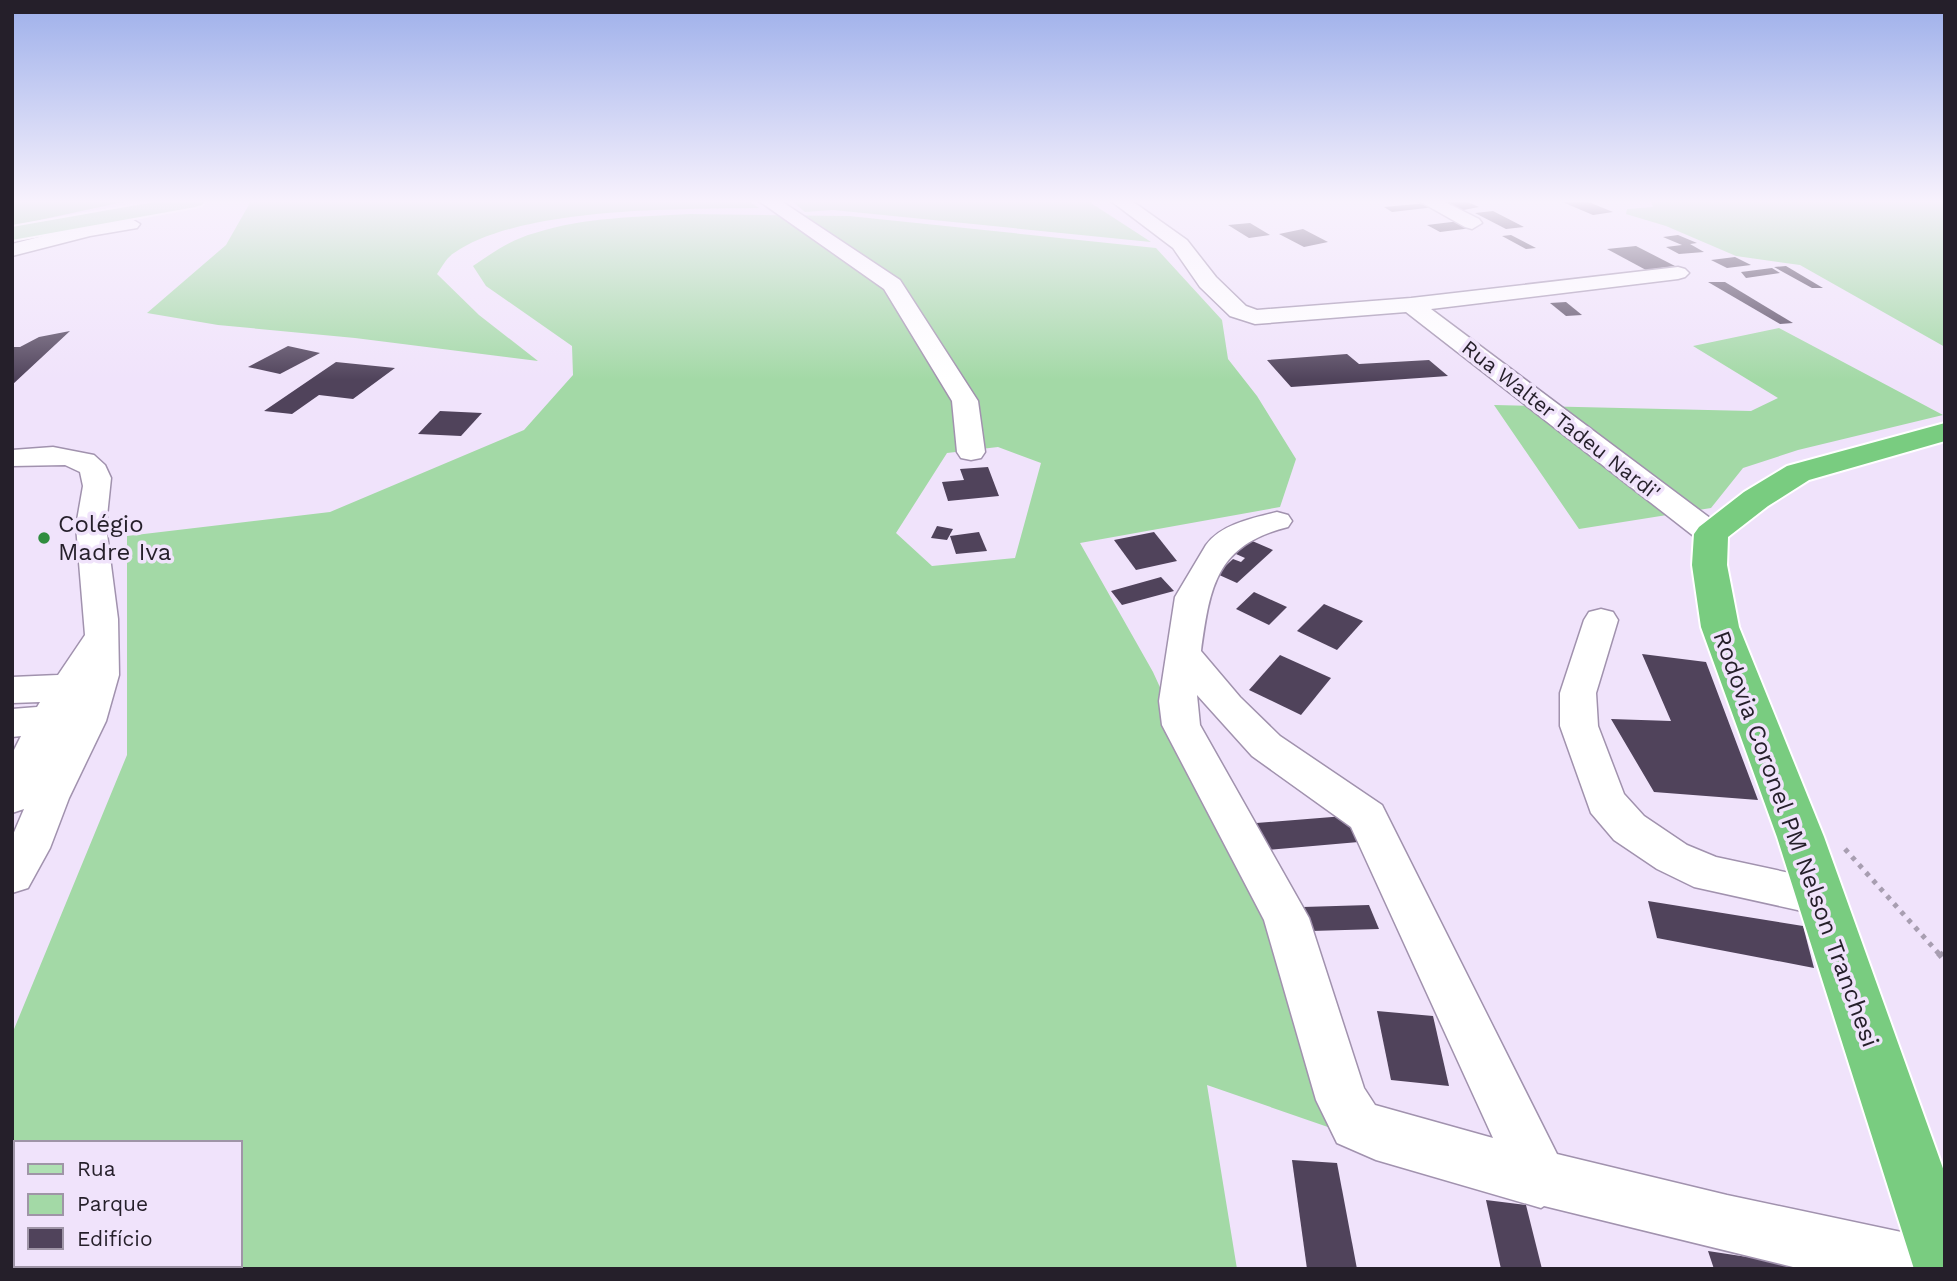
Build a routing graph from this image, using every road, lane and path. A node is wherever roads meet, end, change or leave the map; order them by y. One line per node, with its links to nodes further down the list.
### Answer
1 (856, 261): 6 (street)
2 (1192, 261): 4 (street)
3 (1678, 273): 4 (street)
4 (1411, 305): 9 (street, Rua Walter Tadeu Nardi')
5 (1945, 432): 9 (highway)
6 (971, 452)
7 (12, 458): 13 (street)
8 (1277, 521): 11 (street)
9 (1710, 534): 18 (highway, Rodovia Coronel PM Nelson Tranchesi)
10 (1601, 620): 18 (street)
11 (1183, 653): 20 (street); 20 (street)
12 (12, 690): 13 (street)
13 (85, 696): 14 (street); 17 (street)
14 (30, 722): 15 (street)
15 (12, 797)
16 (1843, 846): 19 (path)
17 (12, 875)
18 (1819, 896): 21 (highway, Rodovia Coronel PM Nelson Tranchesi)
19 (1945, 960)
20 (1541, 1180): 22 (street)
21 (1945, 1266)
22 (1939, 1269)

